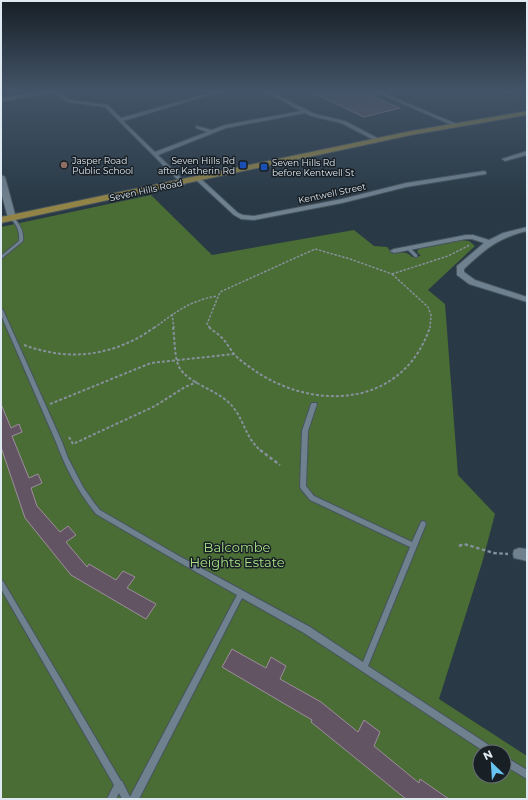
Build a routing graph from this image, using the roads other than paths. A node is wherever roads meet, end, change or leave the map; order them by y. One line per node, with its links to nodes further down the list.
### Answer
1 (128, 127): 9 (street)
2 (198, 127): 6 (street)
3 (225, 127): 6 (street)
4 (353, 127): 7 (street)
5 (444, 127): 7 (main road, Seven Hills Road)
6 (212, 132): 9 (street)
7 (378, 140): 13 (main road, Seven Hills Road)
8 (527, 153): 10 (street)
9 (155, 154): 14 (street)
10 (506, 159)
11 (484, 173): 13 (street, Kentwell Street)
12 (1, 178): 15 (street)
13 (198, 179): 14 (main road, Seven Hills Road)
14 (183, 183): 15 (main road, Seven Hills Road)
15 (6, 219): 21 (lane)
16 (527, 229): 17 (street)
17 (488, 242): 18 (street); 22 (street)
18 (408, 248): 19 (street); 20 (lane)
19 (394, 251)
20 (416, 256)
21 (1, 258)
22 (527, 300)
23 (1, 310): 28 (lane)
24 (314, 404): 26 (lane)
25 (423, 524): 26 (lane)
26 (414, 546): 29 (lane)
27 (1, 583): 33 (lane)
28 (241, 593): 29 (lane); 36 (lane)
29 (364, 668): 30 (lane)
30 (480, 744)
31 (512, 765): 32 (lane)
32 (527, 775)
33 (119, 784): 34 (lane); 35 (lane)
34 (111, 799)
35 (128, 799)
36 (134, 799)

